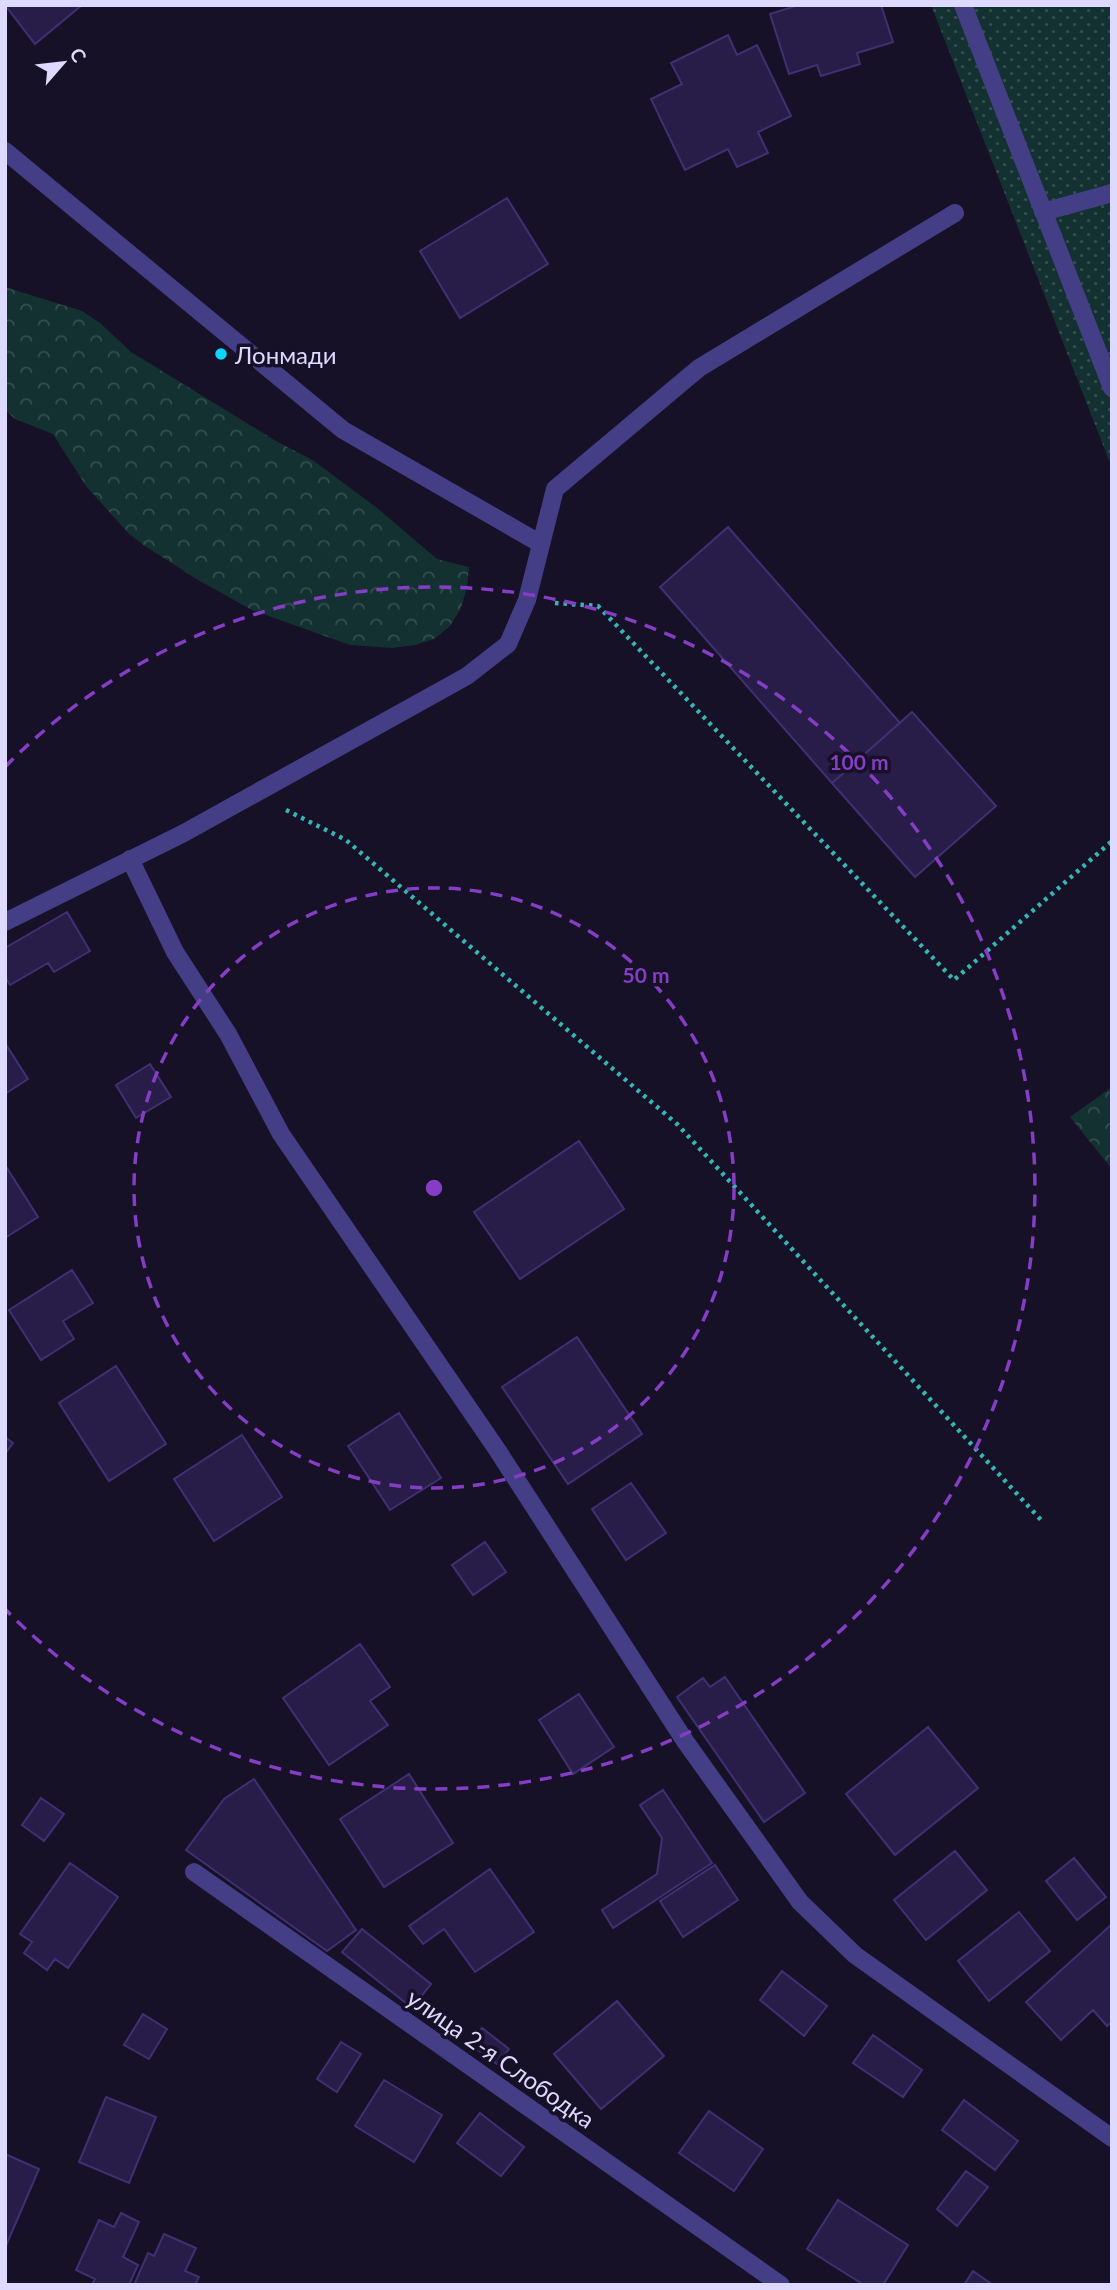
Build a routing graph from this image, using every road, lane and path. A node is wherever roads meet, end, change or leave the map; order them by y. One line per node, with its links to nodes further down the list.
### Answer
1 (963, 5): 4 (street)
2 (5, 151): 7 (street)
3 (1112, 193): 4 (street)
4 (1043, 212): 6 (street)
5 (955, 213): 7 (street)
6 (1112, 388)
7 (541, 544): 8 (street)
8 (527, 600): 9 (street); 10 (path)
9 (254, 794): 11 (street); 13 (path)
10 (1112, 841)
11 (130, 859): 12 (street); 15 (street)
12 (5, 922)
13 (1042, 1521)
14 (194, 1872): 16 (street, улица 2-я Слободка)
15 (1112, 2138)
16 (781, 2285)

